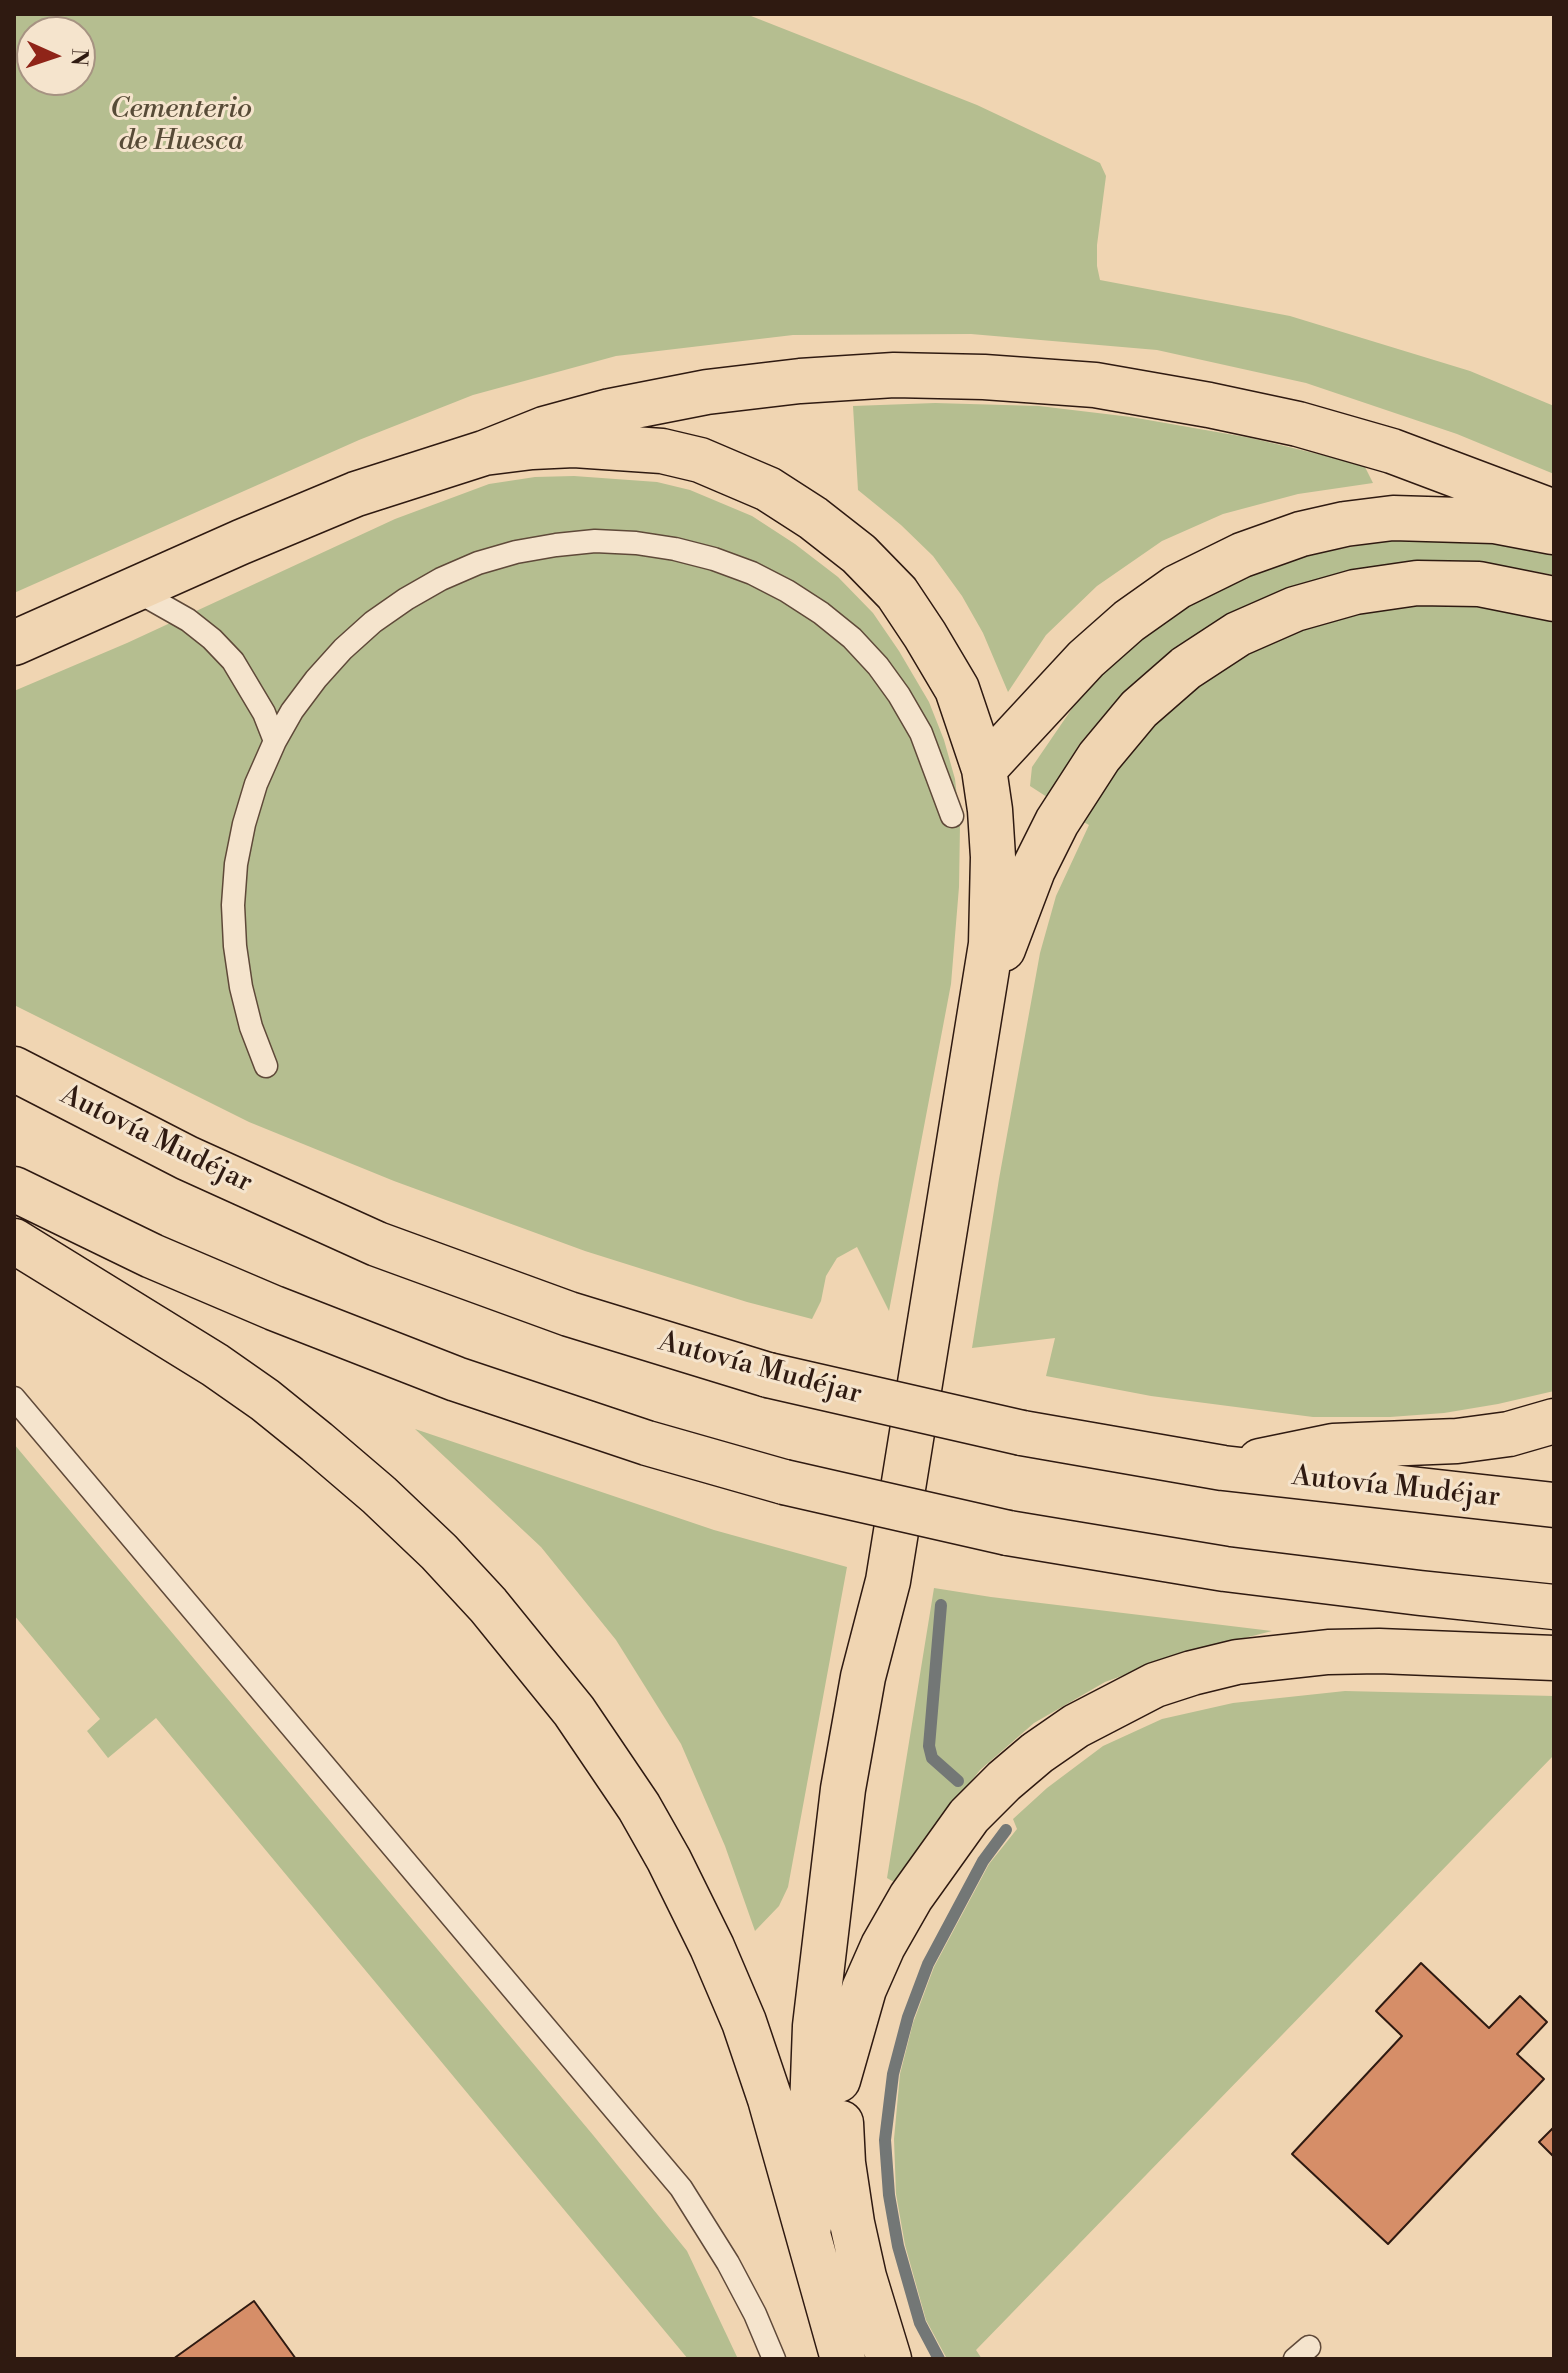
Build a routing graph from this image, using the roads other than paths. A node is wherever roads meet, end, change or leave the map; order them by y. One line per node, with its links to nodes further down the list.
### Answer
1 (484, 453): 2 (highway); 4 (highway); 8 (highway)
2 (1554, 512)
3 (1554, 533): 8 (highway)
4 (135, 590): 6 (highway); 7 (lane)
5 (1554, 599): 10 (highway)
6 (14, 643)
7 (275, 741): 9 (lane); 11 (lane)
8 (984, 769): 10 (highway)
9 (952, 816)
10 (980, 1020): 19 (highway)
11 (266, 1066)
12 (14, 1069): 17 (highway, Autovía Mudéjar, bridge)
13 (14, 1189): 20 (highway, bridge)
14 (14, 1241): 23 (highway)
15 (14, 1398): 24 (lane)
16 (1554, 1421): 17 (highway)
17 (1223, 1468): 18 (highway, Autovía Mudéjar)
18 (1554, 1505)
19 (888, 1581): 22 (highway); 23 (highway)
20 (1554, 1607)
21 (1554, 1658): 22 (highway)
22 (838, 2080): 26 (highway)
23 (808, 2233): 25 (highway)
24 (774, 2359)
25 (843, 2359)
26 (889, 2359)

